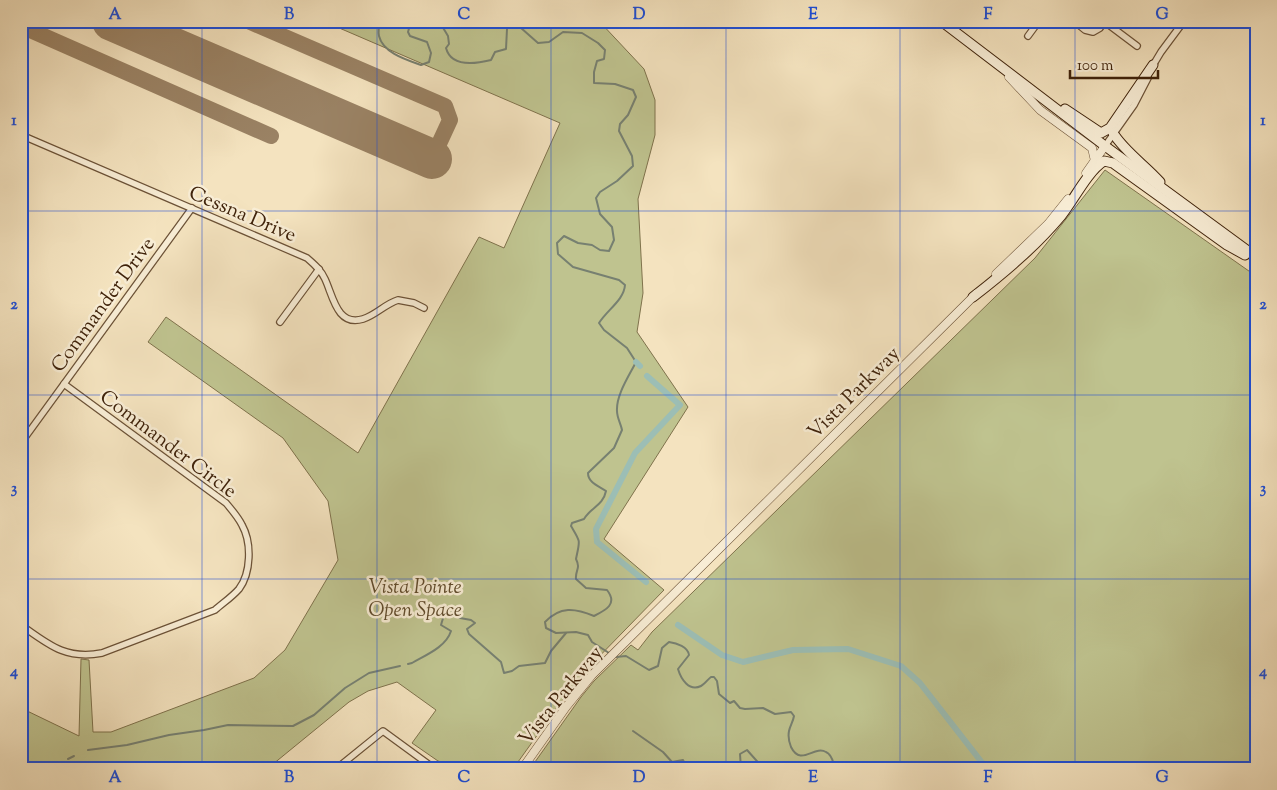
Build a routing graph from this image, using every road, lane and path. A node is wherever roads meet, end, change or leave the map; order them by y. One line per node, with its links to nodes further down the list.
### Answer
1 (940, 21): 8 (main road)
2 (1039, 21): 6 (street)
3 (1074, 21): 5 (street)
4 (1184, 21): 9 (street, Vista Parkway)
5 (1105, 22): 7 (street)
6 (1028, 36)
7 (1137, 46)
8 (995, 62): 9 (main road); 12 (main road); 13 (street)
9 (1153, 65): 10 (street, Vista Parkway)
10 (1114, 133): 12 (street, Vista Parkway); 14 (main road)
11 (21, 135): 15 (street, Cessna Drive)
12 (1105, 146): 13 (street, Vista Parkway); 14 (main road)
13 (1095, 161): 19 (street, Vista Parkway)
14 (1172, 195): 16 (main road)
15 (192, 208): 18 (street, Cessna Drive); 22 (street, Commander Drive)
16 (1256, 257)
17 (1256, 261): 19 (main road)
18 (319, 270): 20 (street, Cessna Drive); 21 (street)
19 (973, 297): 27 (street, Vista Parkway)
20 (424, 308)
21 (280, 322)
22 (64, 384): 23 (street, Commander Drive); 24 (street, Commander Circle)
23 (21, 443)
24 (21, 625)
25 (336, 769): 26 (street)
26 (435, 769)
27 (522, 769)

